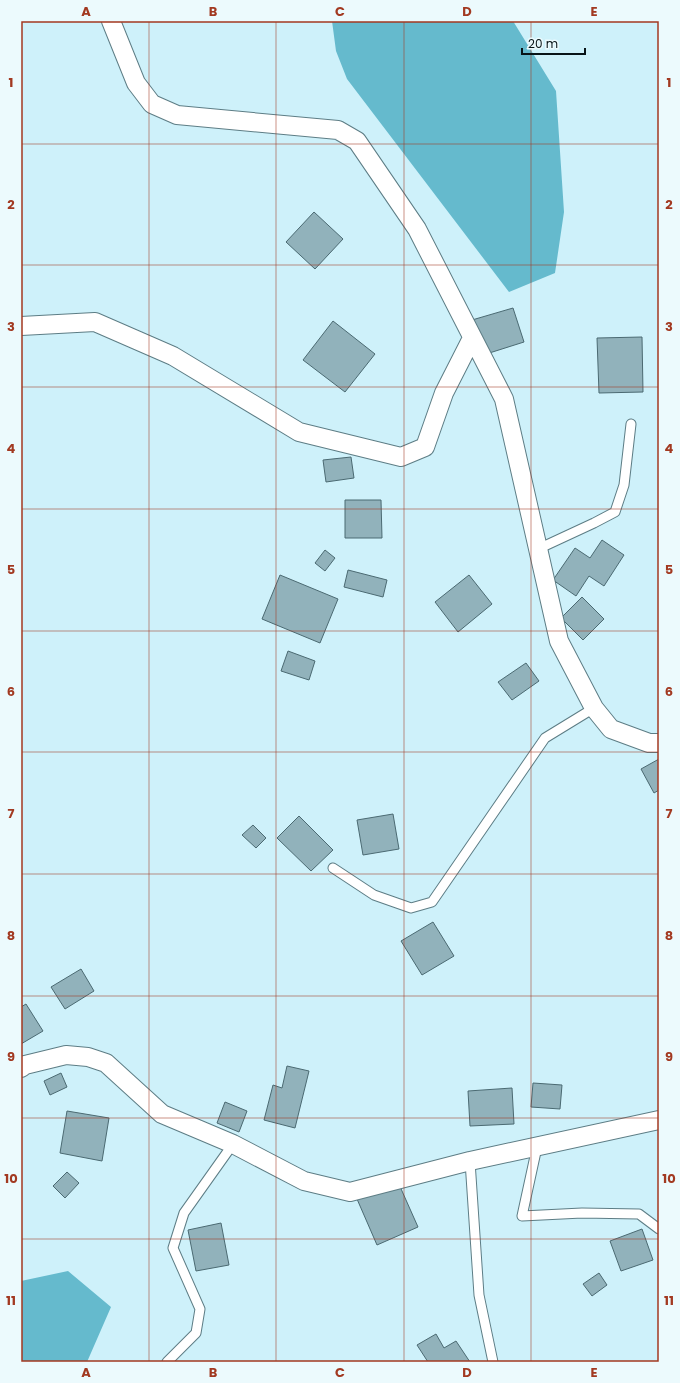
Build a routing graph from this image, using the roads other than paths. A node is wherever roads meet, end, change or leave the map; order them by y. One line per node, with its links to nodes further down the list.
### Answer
1 (111, 21): 3 (street)
2 (21, 326): 3 (street)
3 (472, 338): 5 (street)
4 (631, 424): 5 (lane)
5 (538, 549): 6 (street)
6 (594, 708): 7 (street); 8 (lane)
7 (659, 743)
8 (333, 868)
9 (21, 1068): 11 (street)
10 (659, 1120): 12 (street)
11 (233, 1144): 13 (street); 15 (lane)
12 (537, 1147): 13 (street); 14 (lane)
13 (470, 1161): 16 (lane)
14 (659, 1229)
15 (166, 1362)
16 (493, 1362)

